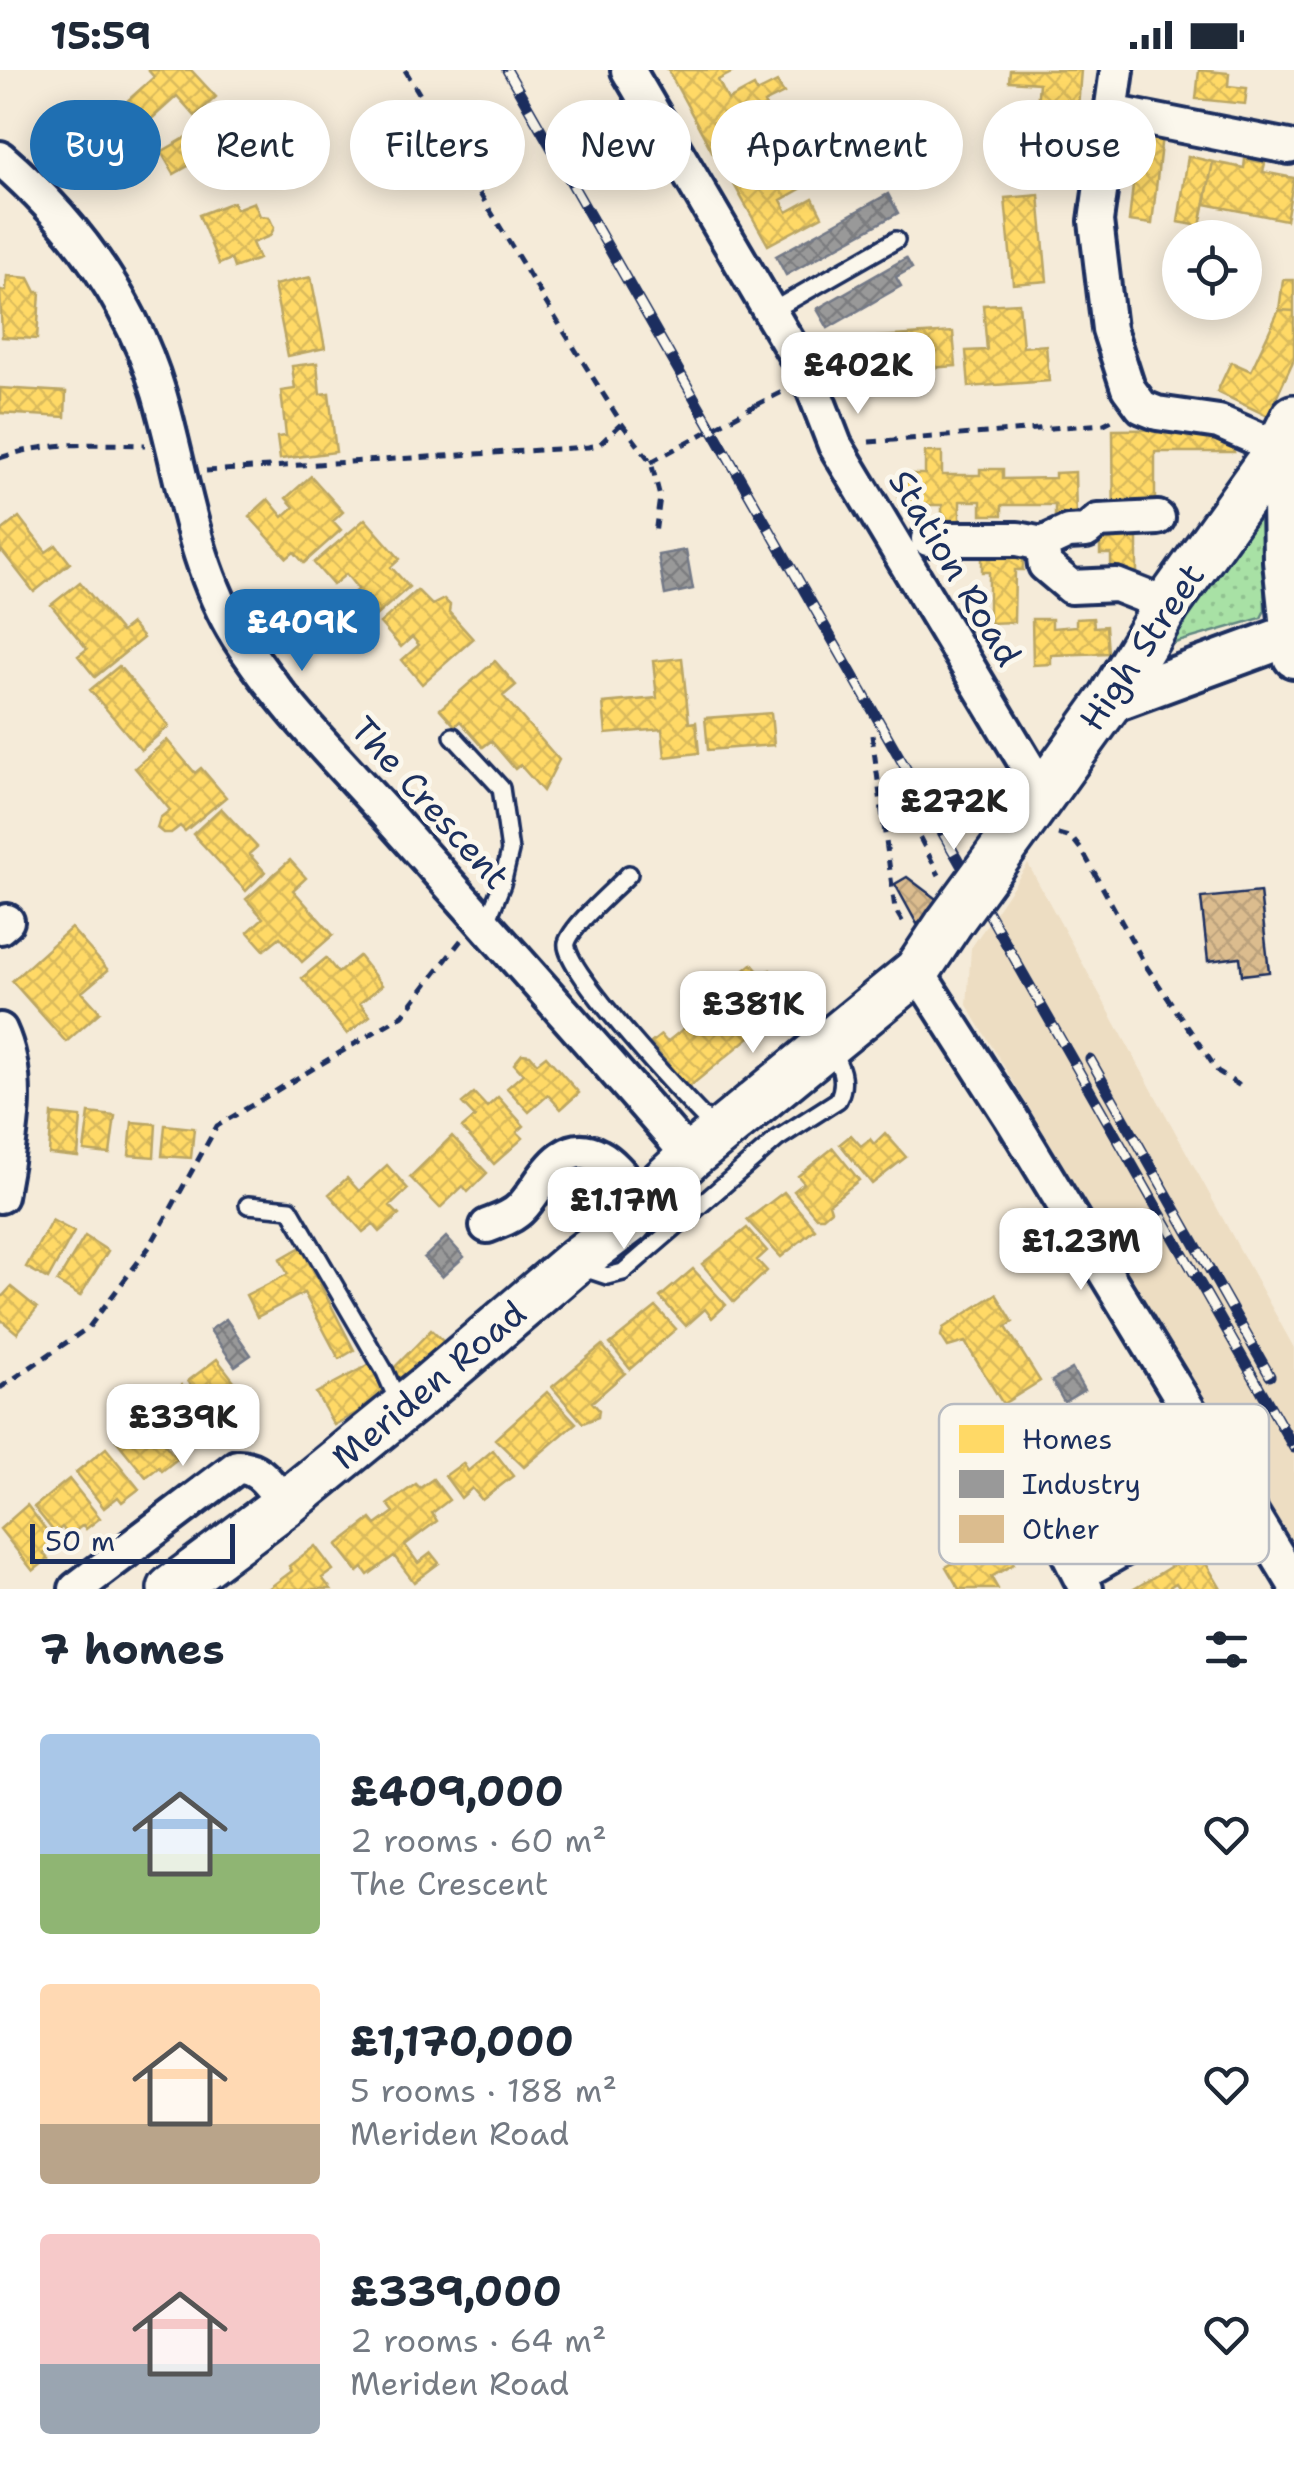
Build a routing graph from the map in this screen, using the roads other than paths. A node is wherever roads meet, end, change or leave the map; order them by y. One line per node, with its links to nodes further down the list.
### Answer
1 (628, 70): 9 (street, Station Road)
2 (1116, 70): 3 (street)
3 (1112, 100)
4 (1156, 121): 5 (street)
5 (1290, 146)
6 (0, 158): 22 (street, The Crescent)
7 (1100, 190): 10 (street)
8 (896, 240): 9 (lane)
9 (770, 312): 20 (street, Station Road)
10 (1285, 437): 16 (main road, High Street); 17 (street)
11 (1158, 518): 12 (street)
12 (1086, 531): 14 (street); 15 (street)
13 (928, 539): 14 (street)
14 (1042, 544): 15 (street)
15 (1092, 583): 16 (street)
16 (1166, 604): 18 (main road, High Street)
17 (1293, 642): 18 (street)
18 (1109, 702): 20 (main road, High Street)
19 (454, 736): 22 (lane)
20 (1020, 815): 23 (main road, High Street, bridge)
21 (629, 874): 26 (lane)
22 (478, 916): 26 (street, The Crescent)
23 (931, 931): 25 (main road, Meriden Road); 32 (street)
24 (0, 1030): 27 (street)
25 (828, 1044): 26 (main road, Meriden Road); 31 (lane)
26 (704, 1145): 28 (main road, Meriden Road)
27 (0, 1196)
28 (643, 1201): 30 (street); 31 (main road, Meriden Road)
29 (248, 1205): 33 (lane)
30 (487, 1226)
31 (572, 1264): 33 (main road, Meriden Road)
32 (1186, 1404)
33 (402, 1409): 34 (main road, Meriden Road)
34 (285, 1504): 39 (street); 40 (main road, Meriden Road)
35 (1269, 1541): 38 (street)
36 (1111, 1564): 37 (street)
37 (1083, 1582)
38 (1294, 1583)
39 (76, 1589)
40 (172, 1589)

